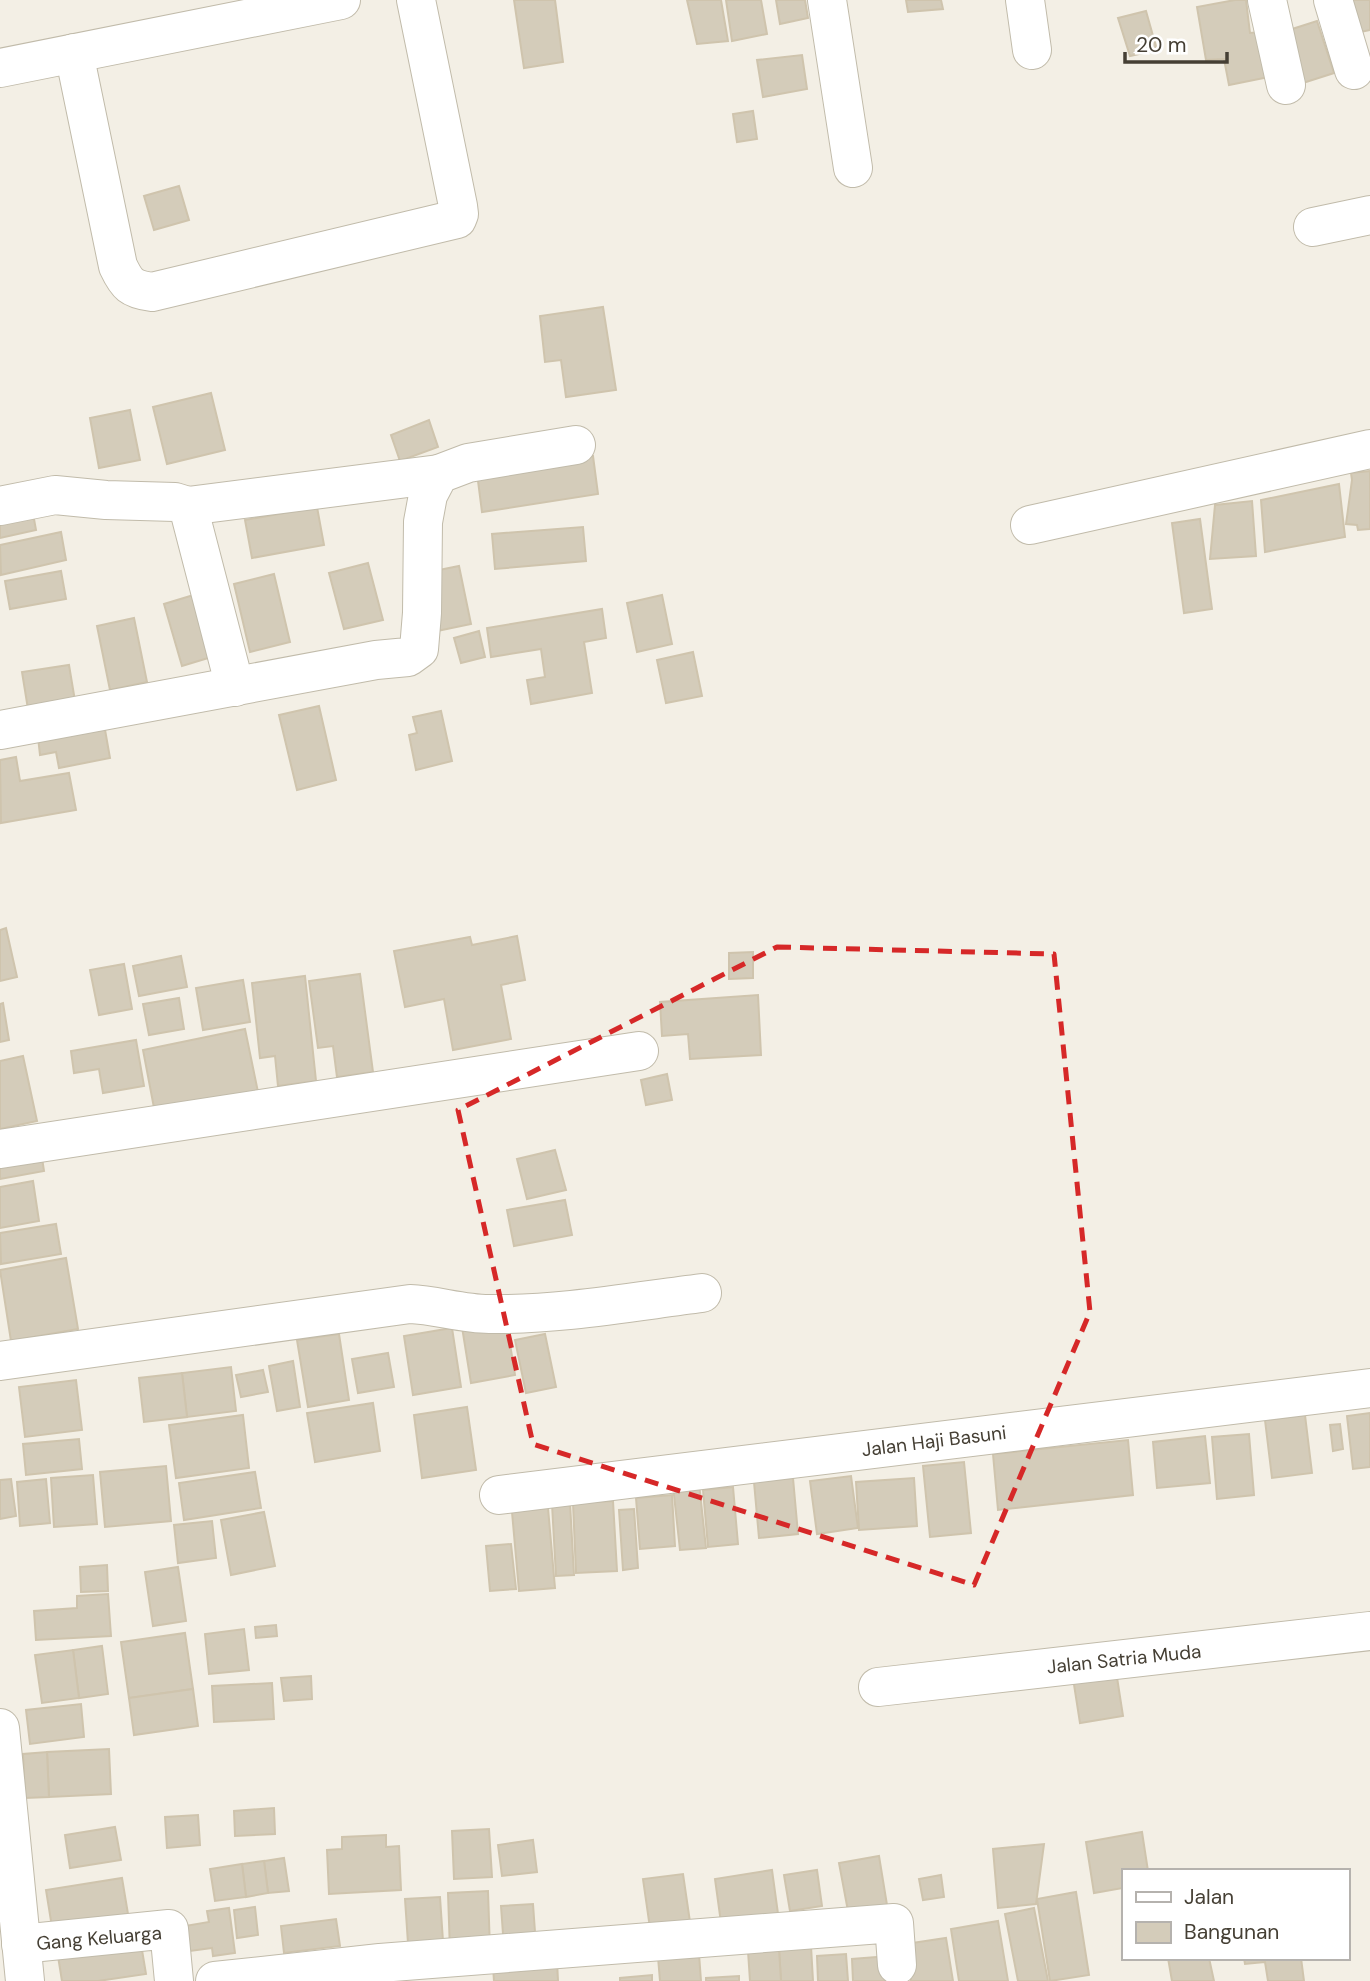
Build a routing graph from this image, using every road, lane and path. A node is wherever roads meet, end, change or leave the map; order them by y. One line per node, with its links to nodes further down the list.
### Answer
1 (341, 0): 8 (street)
2 (416, 0): 8 (street)
3 (827, 0): 12 (street)
4 (1025, 0): 7 (street)
5 (1333, 0): 10 (street)
6 (1278, 2): 11 (street)
7 (1032, 50)
8 (74, 53): 9 (street)
9 (0, 68)
10 (1354, 70)
11 (1286, 85)
12 (853, 169)
13 (1370, 215): 14 (street)
14 (1313, 227)
15 (576, 445): 17 (street)
16 (1370, 449): 20 (street)
17 (439, 474): 19 (street); 21 (street)
18 (0, 506): 19 (street)
19 (188, 506): 21 (street)
20 (1030, 525)
21 (235, 687): 22 (street)
22 (1, 728)
23 (639, 1051): 24 (street)
24 (0, 1149)
25 (702, 1293): 26 (street)
26 (0, 1361)
27 (1370, 1388): 28 (street, Jalan Haji Basuni)
28 (499, 1495)
29 (1370, 1632): 30 (street, Jalan Satria Muda)
30 (878, 1687)
31 (0, 1728): 32 (street)
32 (23, 1963): 34 (street, Gang Keluarga)
33 (897, 1965): 35 (street)
34 (174, 1981)
35 (215, 1981)

